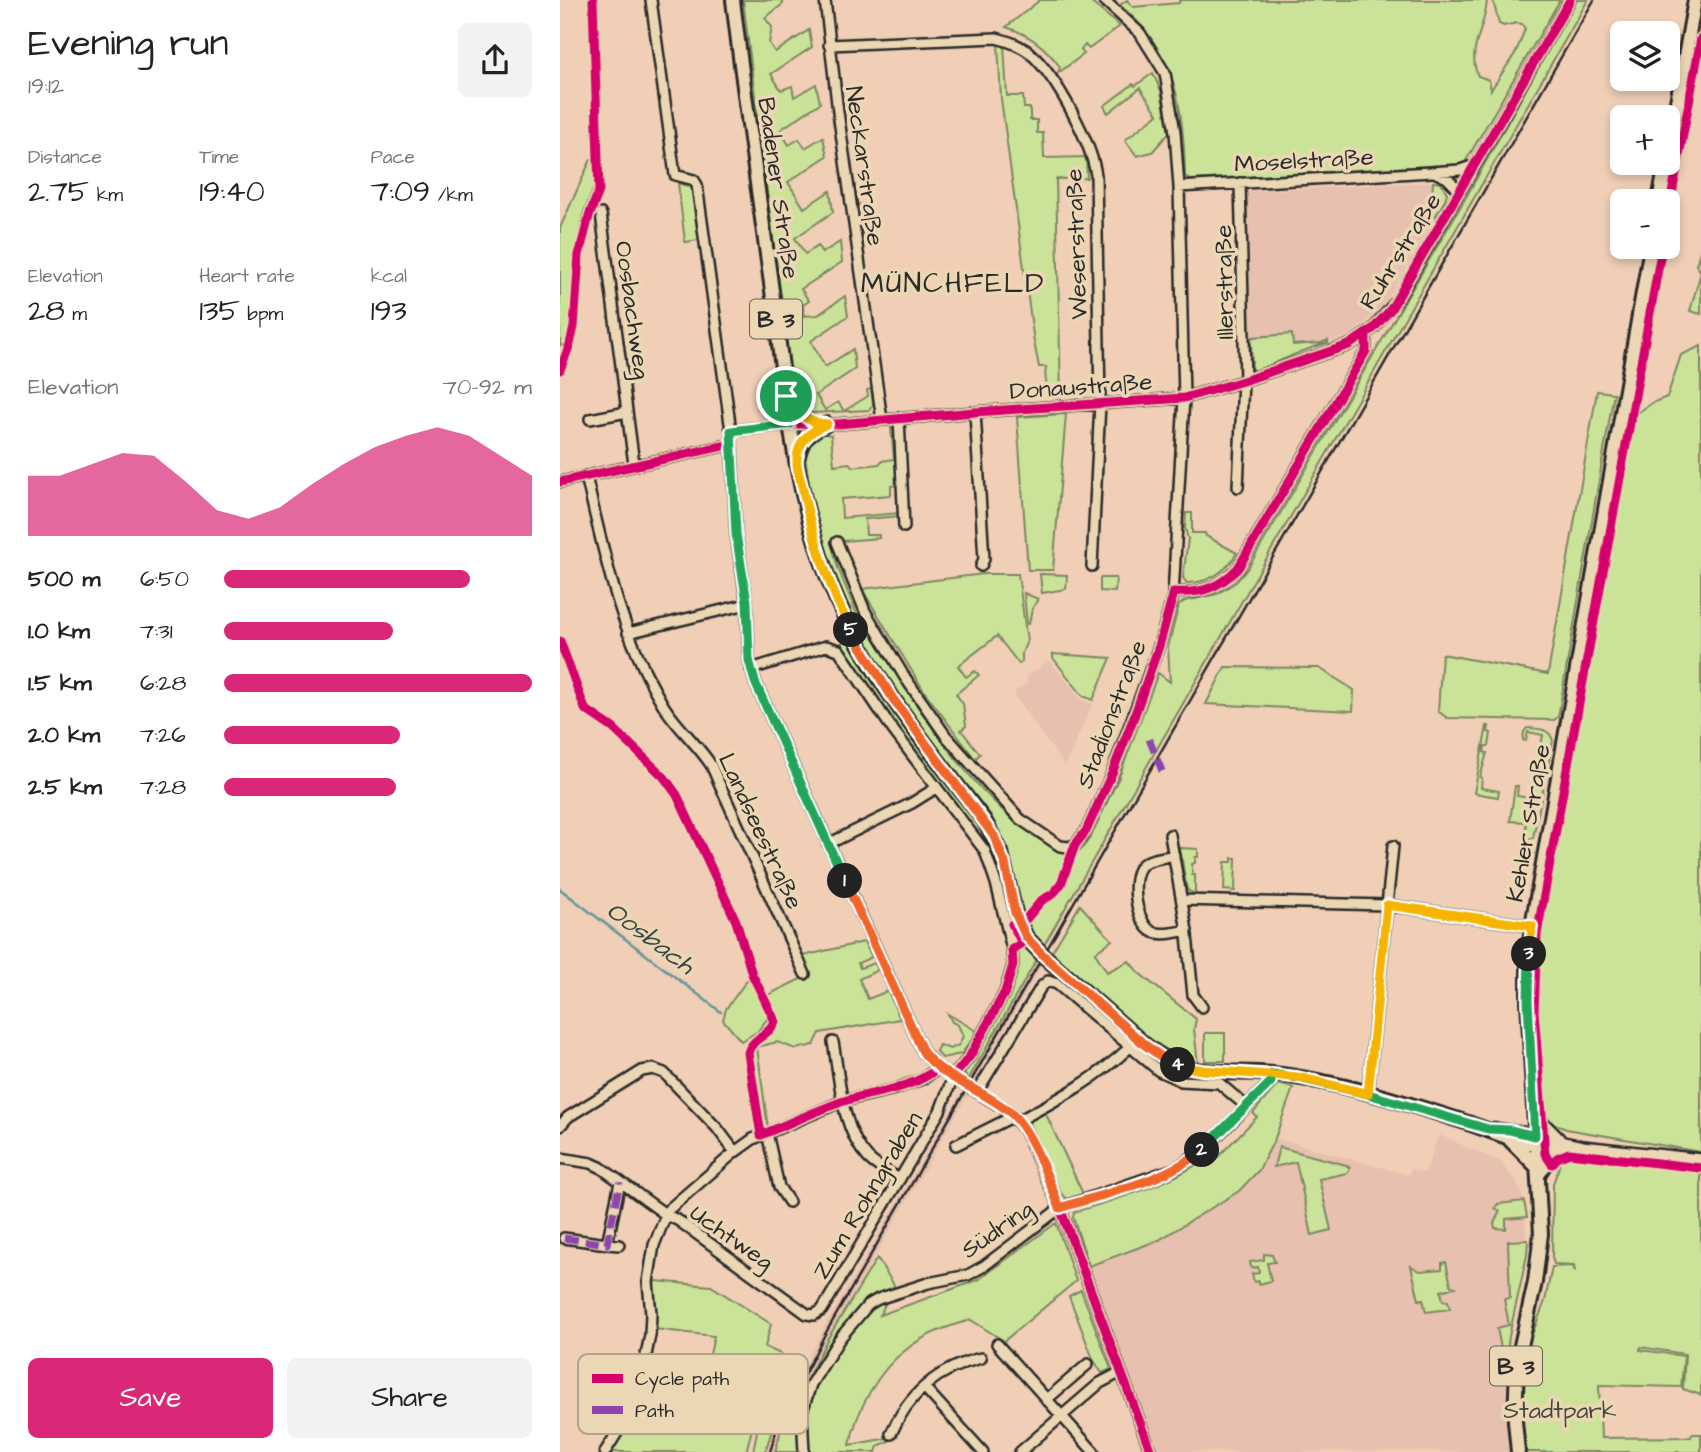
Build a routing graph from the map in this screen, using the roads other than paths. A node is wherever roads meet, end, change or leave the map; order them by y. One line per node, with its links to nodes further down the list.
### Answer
1 (651, 0): 28 (street)
2 (825, 0): 7 (street, Neckarstraße)
3 (1570, 0): 9 (street, Ruhrstraße)
4 (1695, 0): 8 (main road)
5 (1112, 2): 12 (street, Stadionstraße)
6 (734, 3): 18 (main road, Badener Straße / B 3)
7 (830, 45): 20 (street, Weserstraße); 25 (street, Neckarstraße)
8 (1676, 105)
9 (1475, 165): 10 (street, Moselstraße); 13 (street, Ruhrstraße)
10 (1430, 172): 11 (street, Moselstraße); 13 (street)
11 (1240, 183): 12 (street, Moselstraße); 17 (street, Illerstraße)
12 (1179, 187): 19 (street, Stadionstraße)
13 (1460, 191): 16 (street, Ruhrstraße)
14 (601, 214): 21 (street, Oosbachweg)
15 (1649, 259): 50 (main road, Kehler Straße)
16 (1366, 335): 17 (street, Donaustraße); 39 (street, Ruhrstraße)
17 (1244, 381): 19 (street, Donaustraße); 34 (street, Illerstraße)
18 (786, 396): 26 (main road, Badener Straße / B 3); 27 (street)
19 (1184, 398): 20 (street, Donaustraße); 39 (street, Stadionstraße)
20 (1100, 404): 22 (street, Donaustraße); 38 (street, Weserstraße)
21 (627, 412): 24 (street, Oosbachweg); 31 (street, Oosbachweg)
22 (975, 412): 23 (street, Donaustraße); 37 (street)
23 (899, 418): 25 (street, Donaustraße); 35 (street)
24 (590, 419)
25 (882, 420): 27 (street, Donaustraße)
26 (790, 424): 27 (street, Donaustraße); 28 (street, Donaustraße); 30 (main road, Badener Straße / B 3)
27 (822, 424): 30 (main road)
28 (731, 431): 29 (street)
29 (732, 444): 31 (street); 40 (street)
30 (797, 460): 57 (main road, Badener Straße / B 3)
31 (634, 464): 32 (street)
32 (586, 475): 33 (street); 41 (street, Landseestraße)
33 (560, 482)
34 (1238, 487)
35 (904, 527)
36 (837, 542): 39 (street, Stadionstraße)
37 (981, 566)
38 (1092, 566)
39 (1174, 592)
40 (747, 604): 41 (street); 42 (street)
41 (628, 633): 52 (street, Landseestraße)
42 (751, 669): 43 (street); 45 (street)
43 (936, 788): 45 (street); 58 (street, Zum Rohngraben)
44 (1170, 835): 47 (street)
45 (828, 844): 56 (street)
46 (1393, 846): 49 (street)
47 (1174, 855): 48 (street); 51 (street)
48 (1182, 900): 49 (street); 51 (street)
49 (1387, 905): 50 (street); 60 (street)
50 (1532, 926): 63 (main road, Kehler Straße)
51 (1187, 930): 53 (street)
52 (805, 974)
53 (1202, 1007)
54 (833, 1042): 61 (street)
55 (1130, 1047): 59 (street); 62 (street); 64 (street)
56 (937, 1068): 58 (street); 61 (street)
57 (1272, 1074): 60 (main road, Badener Straße / B 3); 62 (street, Südring)
58 (953, 1077): 59 (street); 75 (street, Zum Rohngraben)
59 (977, 1092): 64 (street)
60 (1368, 1094): 67 (main road, Badener Straße / B 3)
61 (844, 1101): 66 (street); 75 (street)
62 (1246, 1106): 78 (street, Südring)
63 (1533, 1109): 67 (main road); 68 (main road, Kehler Straße); 70 (street)
64 (1016, 1119): 69 (street); 78 (street)
65 (560, 1126): 71 (street)
66 (767, 1133): 71 (street); 77 (street)
67 (1509, 1135): 68 (main road, Badener Straße / B 3); 74 (main road)
68 (1535, 1141): 70 (street); 74 (main road, Kehler Straße / B 3)
69 (956, 1145)
70 (1562, 1145): 73 (street); 74 (street)
71 (735, 1152): 79 (street)
72 (560, 1158): 76 (street, Uchtweg)
73 (1701, 1159)
74 (1538, 1172): 102 (main road, Kehler Straße / B 3)
75 (901, 1179): 83 (street, Zum Rohngraben)
76 (620, 1182): 79 (street, Uchtweg); 81 (street)
77 (789, 1202)
78 (1060, 1208): 88 (street); 90 (street, Südring)
79 (665, 1214): 83 (street, Uchtweg); 85 (street)
80 (564, 1238): 81 (street)
81 (607, 1244): 82 (street)
82 (619, 1245)
83 (822, 1310)
84 (997, 1344): 91 (street)
85 (646, 1354)
86 (981, 1358): 89 (street)
87 (1088, 1364): 91 (street)
88 (1121, 1372): 92 (street); 101 (street)
89 (924, 1387): 95 (street); 98 (street)
90 (808, 1393)
91 (1046, 1400): 92 (street)
92 (1062, 1416): 99 (street); 100 (street)
93 (616, 1434): 96 (street)
94 (803, 1434): 97 (street, Südring)
95 (891, 1434)
96 (605, 1452)
97 (804, 1452)
98 (983, 1452)
99 (1020, 1452)
100 (1094, 1452)
101 (1151, 1452)
102 (1518, 1452)

